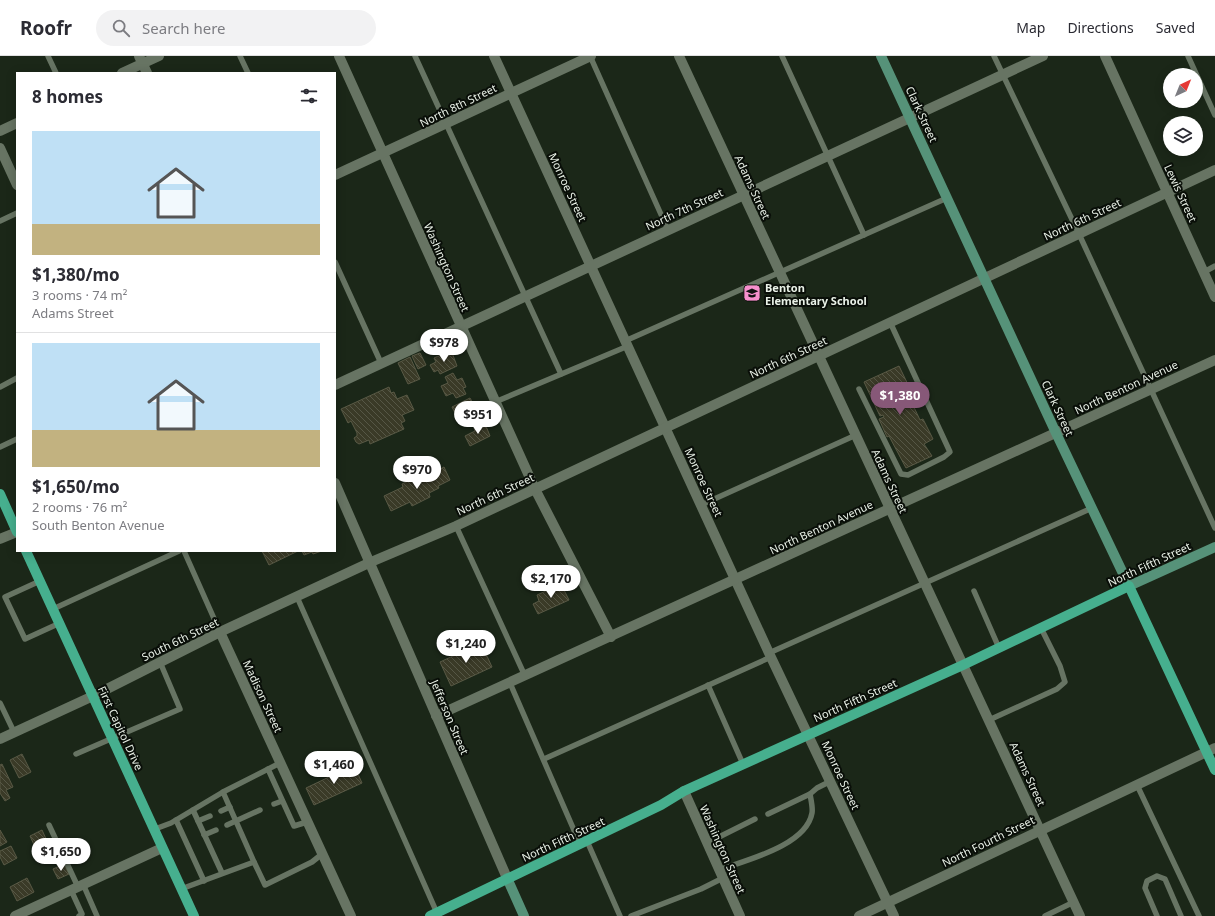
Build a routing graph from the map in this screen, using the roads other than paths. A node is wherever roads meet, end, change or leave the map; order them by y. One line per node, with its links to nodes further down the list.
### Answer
1 (48, 56): 16 (lane)
2 (159, 56): 15 (street)
3 (240, 56): 18 (lane)
4 (339, 56): 27 (street, Washington Street)
5 (415, 56): 24 (lane)
6 (494, 56): 20 (street, Monroe Street)
7 (590, 56): 20 (street, North 8th Street); 37 (lane)
8 (679, 56): 33 (street, Adams Street)
9 (782, 56): 28 (lane)
10 (881, 56): 22 (main road, Clark Street)
11 (994, 56): 19 (lane)
12 (1043, 56): 19 (street, North 7th Street)
13 (1105, 56): 32 (street, Lewis Street)
14 (1188, 56): 21 (lane)
15 (143, 64): 17 (street)
16 (56, 72)
17 (124, 72)
18 (248, 72)
19 (1003, 75): 22 (street, North 7th Street); 39 (lane)
20 (511, 93): 24 (street, North 8th Street); 41 (street, Monroe Street)
21 (1215, 115)
22 (910, 118): 28 (street, North 7th Street); 34 (main road, Clark Street)
23 (16, 123): 25 (street)
24 (447, 124): 27 (street, North 8th Street); 46 (lane)
25 (0, 131)
26 (0, 148): 31 (street)
27 (384, 154): 30 (street, North 8th Street); 49 (street, Washington Street)
28 (828, 156): 33 (street, North 7th Street); 38 (lane)
29 (1215, 170): 32 (street, North 6th Street)
30 (336, 175)
31 (16, 183)
32 (1167, 192): 39 (street, North 6th Street); 44 (street, Lewis Street)
33 (744, 195): 37 (street, North 7th Street); 43 (street, Adams Street)
34 (947, 198): 38 (lane); 45 (main road, Clark Street)
35 (16, 213): 36 (lane)
36 (0, 221)
37 (668, 230): 41 (street, North 7th Street)
38 (864, 234): 43 (lane)
39 (1079, 234): 45 (street, North 6th Street); 59 (lane)
40 (336, 264): 53 (lane)
41 (591, 266): 46 (street, North 7th Street); 50 (street, Monroe Street)
42 (1215, 266): 44 (lane)
43 (780, 272): 50 (lane); 51 (street, Adams Street)
44 (1204, 272): 47 (street, Lewis Street)
45 (984, 278): 48 (street, North 6th Street); 62 (main road, Clark Street)
46 (525, 296): 49 (street, North 7th Street); 54 (lane)
47 (1215, 297)
48 (890, 322): 51 (street, North 6th Street); 58 (lane)
49 (460, 326): 53 (street, North 7th Street); 60 (street, Washington Street)
50 (627, 343): 54 (lane); 61 (street, Monroe Street)
51 (819, 356): 61 (street, North 6th Street); 63 (street, Adams Street)
52 (1215, 360): 59 (street, North Benton Avenue)
53 (381, 363): 56 (street, North 7th Street)
54 (561, 374): 60 (lane)
55 (16, 379): 57 (lane)
56 (336, 384)
57 (0, 387)
58 (859, 389)
59 (1150, 389): 62 (street, North Benton Avenue); 73 (lane)
60 (495, 402): 67 (street, Washington Street)
61 (666, 428): 67 (street, North 6th Street); 69 (street, Monroe Street)
62 (1056, 433): 70 (street, North Benton Avenue); 71 (main road, Clark Street)
63 (856, 435): 69 (lane); 70 (street, Adams Street)
64 (16, 440): 65 (lane)
65 (0, 447)
66 (336, 485): 81 (street, Jefferson Street)
67 (535, 489): 72 (street, North 6th Street); 92 (street, Washington Street)
68 (0, 494): 74 (main road)
69 (701, 505): 82 (street, Monroe Street)
70 (890, 508): 82 (street, North Benton Avenue); 84 (street, Adams Street)
71 (1092, 508): 84 (lane); 85 (main road, Clark Street)
72 (456, 526): 81 (street, North 6th Street); 97 (lane)
73 (1215, 528)
74 (16, 530)
75 (16, 532): 76 (street)
76 (0, 539)
77 (1215, 547): 85 (main road, North Fifth Street)
78 (26, 552): 83 (main road, First Capitol Drive)
79 (177, 552): 88 (lane)
80 (184, 552): 91 (lane, Madison Street)
81 (371, 562): 87 (street, South 6th Street); 102 (street, Jefferson Street)
82 (736, 580): 92 (street, North Benton Avenue); 94 (street, Monroe Street)
83 (40, 581): 88 (main road, First Capitol Drive); 89 (lane)
84 (925, 584): 94 (lane); 96 (street, Adams Street)
85 (1129, 586): 90 (main road, North Fifth Street); 108 (main road, Clark Street)
86 (974, 592): 93 (lane)
87 (297, 596): 91 (street, South 6th Street); 152 (lane)
88 (53, 608): 89 (main road, First Capitol Drive)
89 (60, 623): 100 (main road, First Capitol Drive)
90 (1041, 628): 93 (main road, North Fifth Street); 103 (lane)
91 (220, 632): 95 (street, South 6th Street); 111 (street, Madison Street)
92 (611, 638): 97 (street, North Benton Avenue)
93 (999, 648): 96 (main road, North Fifth Street)
94 (770, 655): 99 (lane); 105 (street, Monroe Street)
95 (160, 662): 100 (street, South 6th Street); 106 (lane)
96 (963, 665): 103 (street, Adams Street); 105 (main road, North Fifth Street)
97 (525, 676): 98 (street, North Benton Avenue)
98 (510, 683): 102 (street, North Benton Avenue); 110 (lane)
99 (708, 685): 110 (lane); 112 (lane)
100 (93, 696): 104 (street, South 6th Street); 106 (main road, First Capitol Drive)
101 (0, 703): 104 (lane)
102 (436, 716): 146 (street, Jefferson Street)
103 (989, 720): 136 (street, Adams Street)
104 (14, 732): 107 (street, South 6th Street)
105 (808, 734): 112 (main road, North Fifth Street); 115 (street, Monroe Street)
106 (113, 738): 109 (lane); 135 (main road, First Capitol Drive)
107 (0, 739)
108 (1211, 750): 114 (main road, Clark Street); 116 (street, North Fourth Street)
109 (76, 754)
110 (544, 759): 139 (lane)
111 (280, 763): 113 (lane); 132 (street, Madison Street)
112 (743, 764): 117 (main road, North Fifth Street)
113 (268, 769): 118 (lane); 120 (lane)
114 (1215, 770)
115 (831, 781): 119 (lane); 150 (street, Monroe Street)
116 (1137, 784): 136 (street, North Fourth Street); 168 (lane)
117 (684, 791): 139 (main road, North Fifth Street); 140 (street, Washington Street)
118 (223, 792): 122 (lane); 123 (lane)
119 (810, 794): 126 (lane); 145 (lane)
120 (282, 801): 121 (lane); 132 (lane)
121 (274, 804)
122 (230, 807): 125 (lane); 131 (lane)
123 (193, 810): 129 (lane); 130 (lane)
124 (260, 810): 131 (lane)
125 (220, 811)
126 (768, 814)
127 (210, 816): 130 (lane)
128 (756, 819): 140 (lane)
129 (176, 820): 135 (lane); 147 (lane)
130 (198, 821): 138 (lane)
131 (236, 821): 134 (lane); 143 (lane)
132 (307, 822): 142 (street, Madison Street)
133 (50, 825): 148 (lane)
134 (227, 825)
135 (155, 829): 141 (main road, First Capitol Drive)
136 (1041, 829): 150 (street, North Fourth Street); 151 (street, Adams Street)
137 (216, 830): 138 (lane)
138 (204, 835): 144 (lane)
139 (583, 843): 146 (main road, North Fifth Street); 159 (lane)
140 (707, 843): 145 (street, Washington Street)
141 (162, 848): 148 (street); 149 (main road, First Capitol Drive)
142 (322, 854): 143 (lane); 157 (street, Madison Street)
143 (254, 862): 144 (lane)
144 (222, 873): 147 (lane)
145 (721, 874): 160 (lane); 161 (street, Washington Street)
146 (507, 878): 152 (main road, North Fifth Street); 158 (main road, Jefferson Street)
147 (204, 881): 149 (lane)
148 (77, 887): 153 (street); 154 (lane); 155 (lane)
149 (181, 889): 156 (main road, First Capitol Drive)
150 (888, 902): 162 (street, North Fourth Street); 163 (street, Monroe Street)
151 (1074, 902): 164 (lane); 165 (street, Adams Street)
152 (433, 914)
153 (15, 916)
154 (79, 916)
155 (97, 916)
156 (194, 916)
157 (351, 916)
158 (524, 916)
159 (620, 916)
160 (631, 916)
161 (740, 916)
162 (859, 916)
163 (894, 916)
164 (1045, 916)
165 (1080, 916)
166 (1157, 916): 167 (lane)
167 (1181, 916)
168 (1199, 916)

